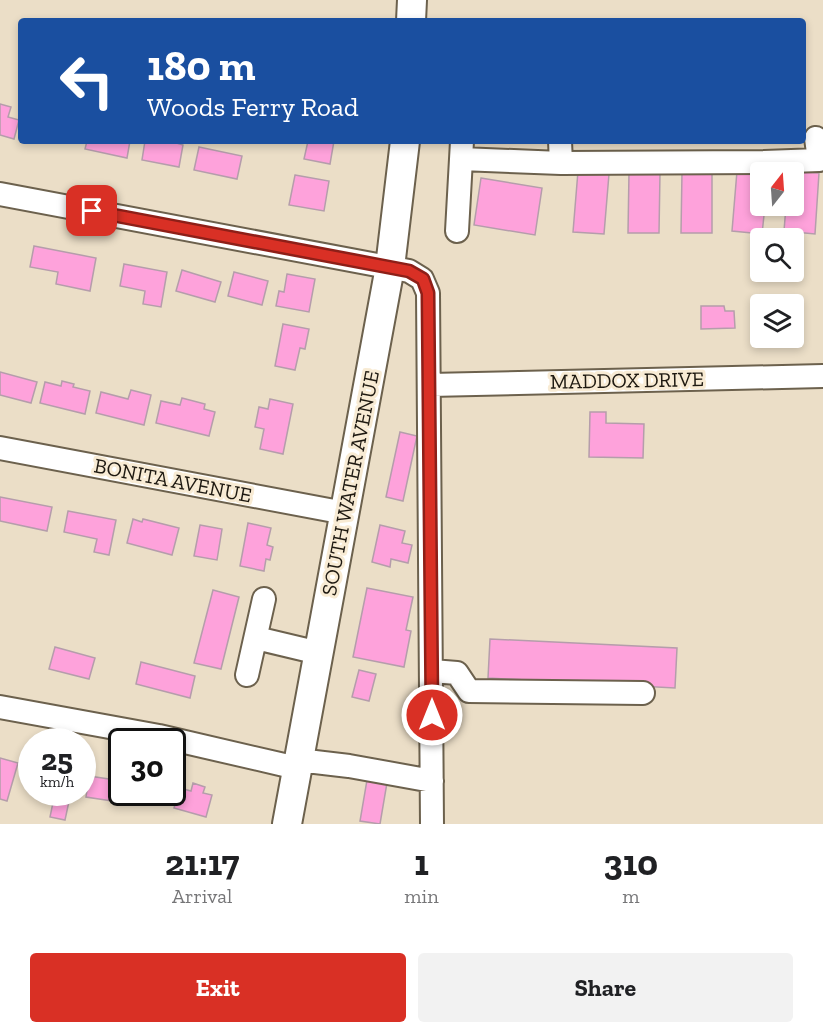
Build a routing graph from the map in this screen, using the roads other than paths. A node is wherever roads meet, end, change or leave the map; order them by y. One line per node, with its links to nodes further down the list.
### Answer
1 (412, 0): 2 (main road)
2 (411, 18)
3 (814, 138): 7 (street)
4 (405, 144): 10 (main road, SOUTH WATER AVENUE)
5 (461, 150): 6 (street); 9 (street)
6 (560, 152): 7 (street)
7 (723, 152)
8 (0, 194): 10 (street)
9 (457, 231)
10 (390, 267): 12 (street); 14 (main road, SOUTH WATER AVENUE)
11 (823, 376): 12 (street, MADDOX DRIVE)
12 (430, 385): 18 (street)
13 (0, 448): 14 (street, BONITA AVENUE)
14 (345, 513): 17 (main road, SOUTH WATER AVENUE)
15 (264, 599): 16 (street)
16 (256, 638): 17 (street); 19 (street)
17 (319, 653): 22 (main road, SOUTH WATER AVENUE)
18 (432, 671): 20 (street); 23 (street)
19 (247, 675)
20 (643, 693)
21 (0, 707): 22 (street)
22 (298, 764): 23 (street); 24 (main road, SOUTH WATER AVENUE)
23 (432, 780): 25 (street)
24 (287, 824)
25 (432, 824)

